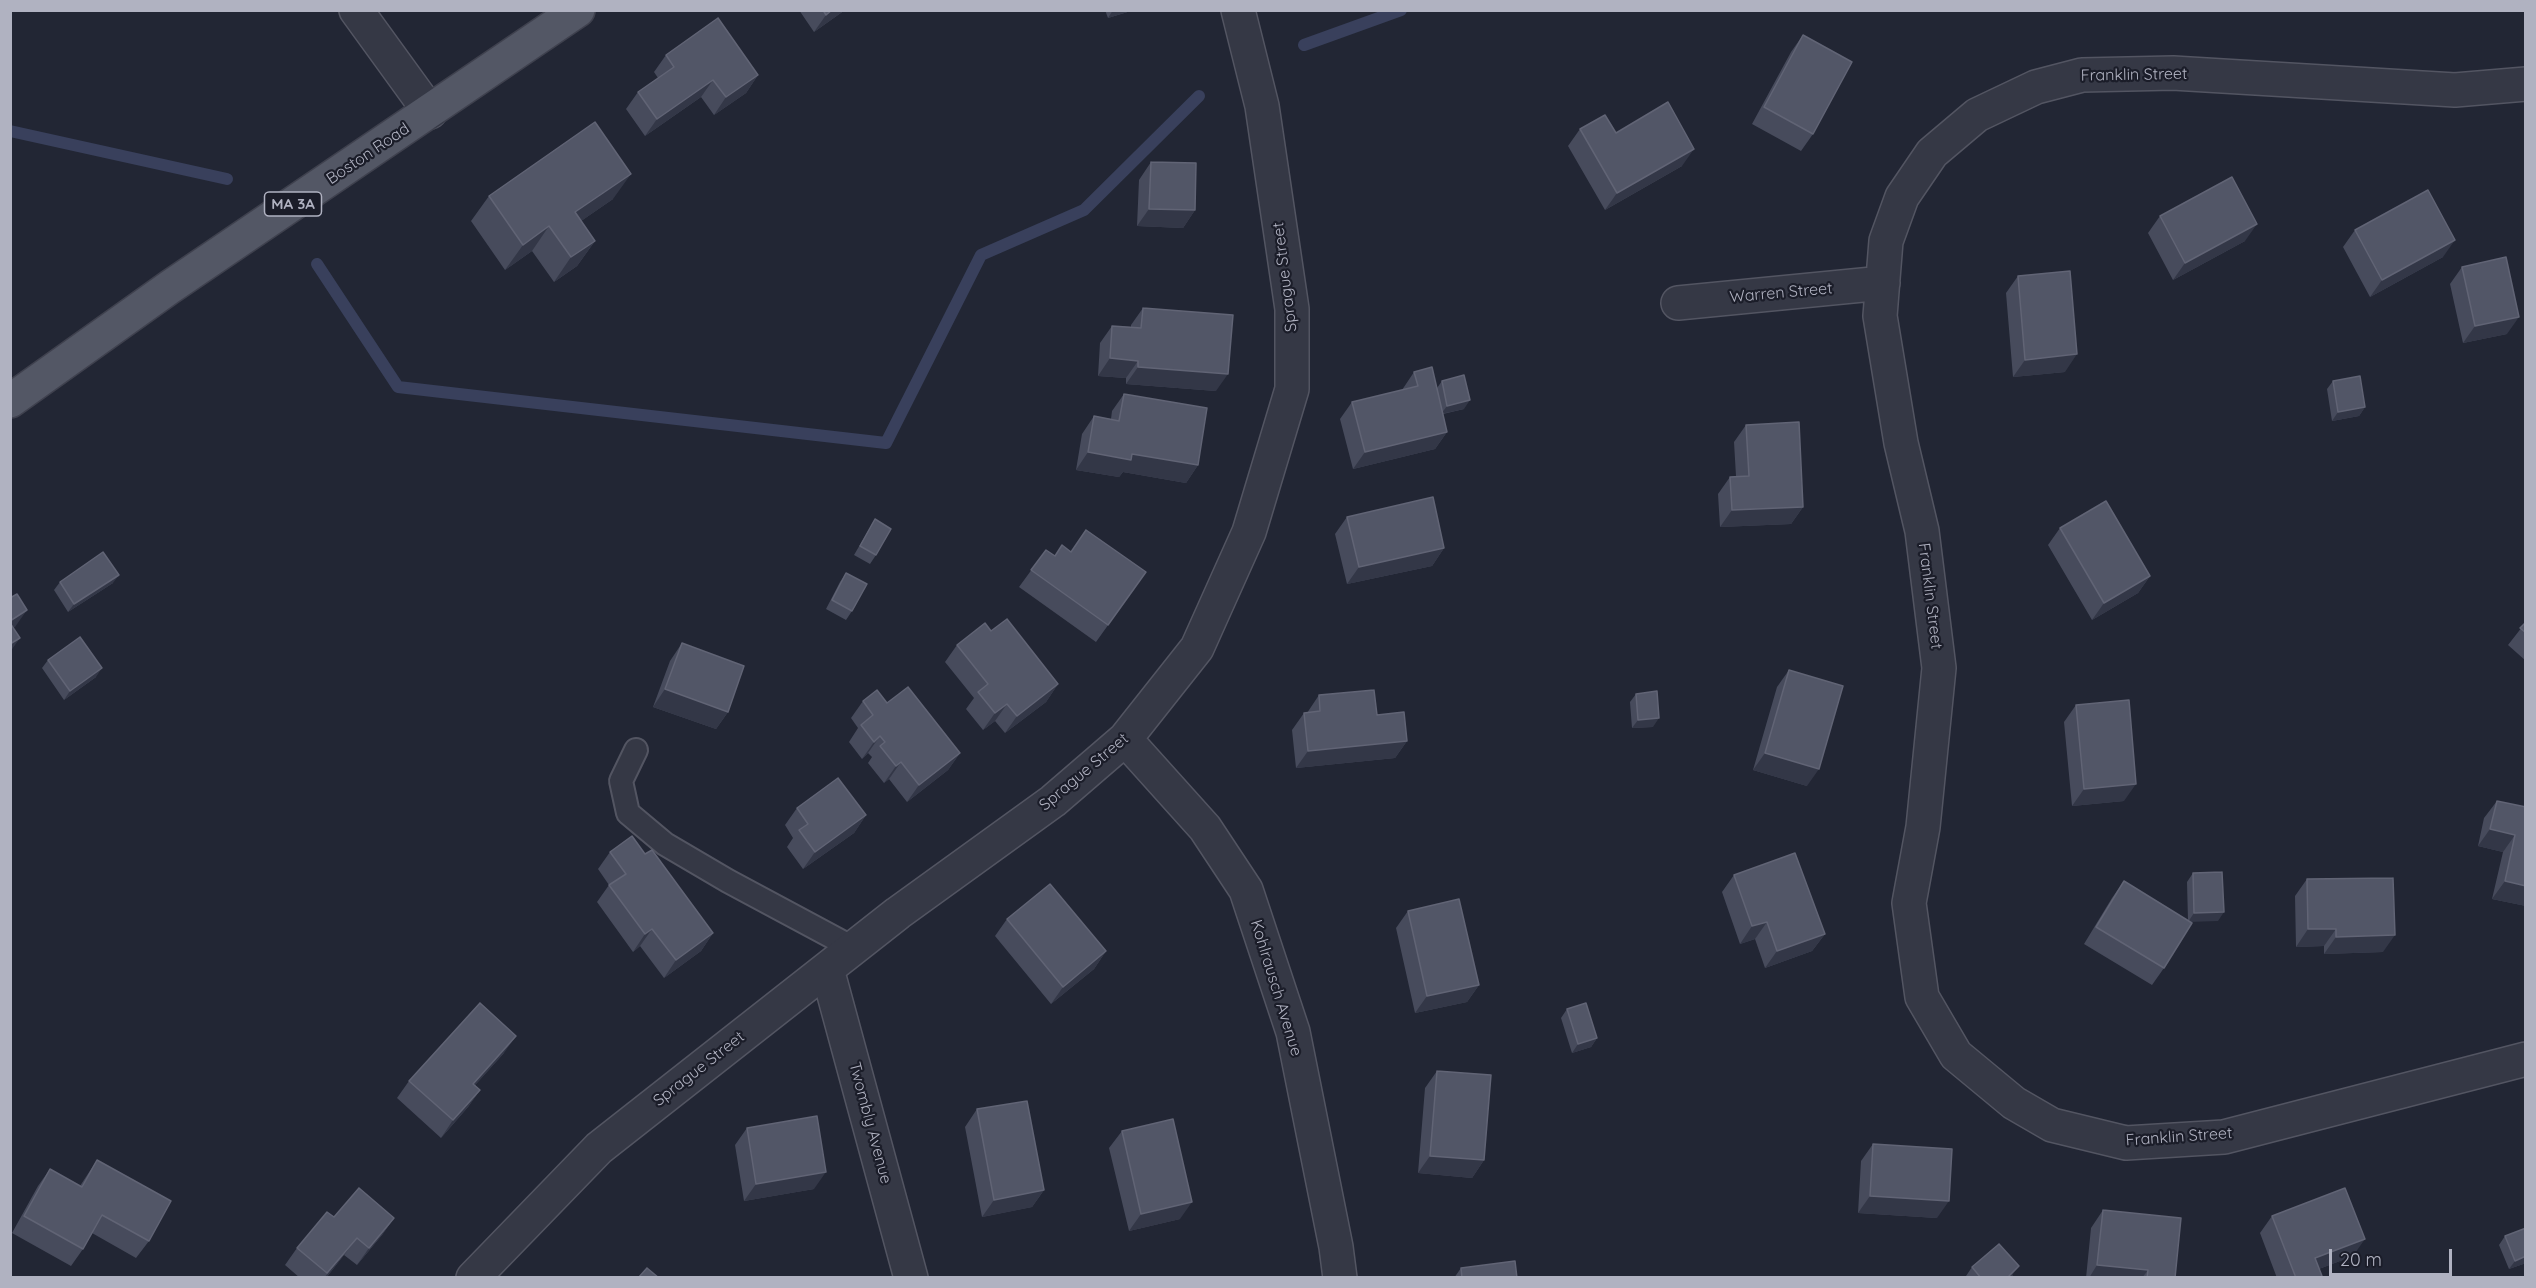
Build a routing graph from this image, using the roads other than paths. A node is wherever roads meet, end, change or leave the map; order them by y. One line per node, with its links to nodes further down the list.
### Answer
1 (356, 10): 5 (street)
2 (578, 10): 5 (main road, Boston Road / MA 3A)
3 (1238, 10): 9 (street, Sprague Street)
4 (2526, 84): 6 (street, Franklin Street)
5 (430, 112): 8 (main road, Boston Road / MA 3A)
6 (1883, 283): 7 (street, Warren Street); 13 (street, Franklin Street)
7 (1678, 303)
8 (10, 401)
9 (1125, 739): 11 (street, Sprague Street); 16 (street, Kohlrausch Avenue)
10 (636, 750): 11 (lane)
11 (853, 948): 12 (street, Sprague Street)
12 (827, 969): 14 (street, Sprague Street); 15 (street, Twombly Avenue)
13 (2526, 1059)
14 (473, 1278)
15 (911, 1278)
16 (1340, 1278)

